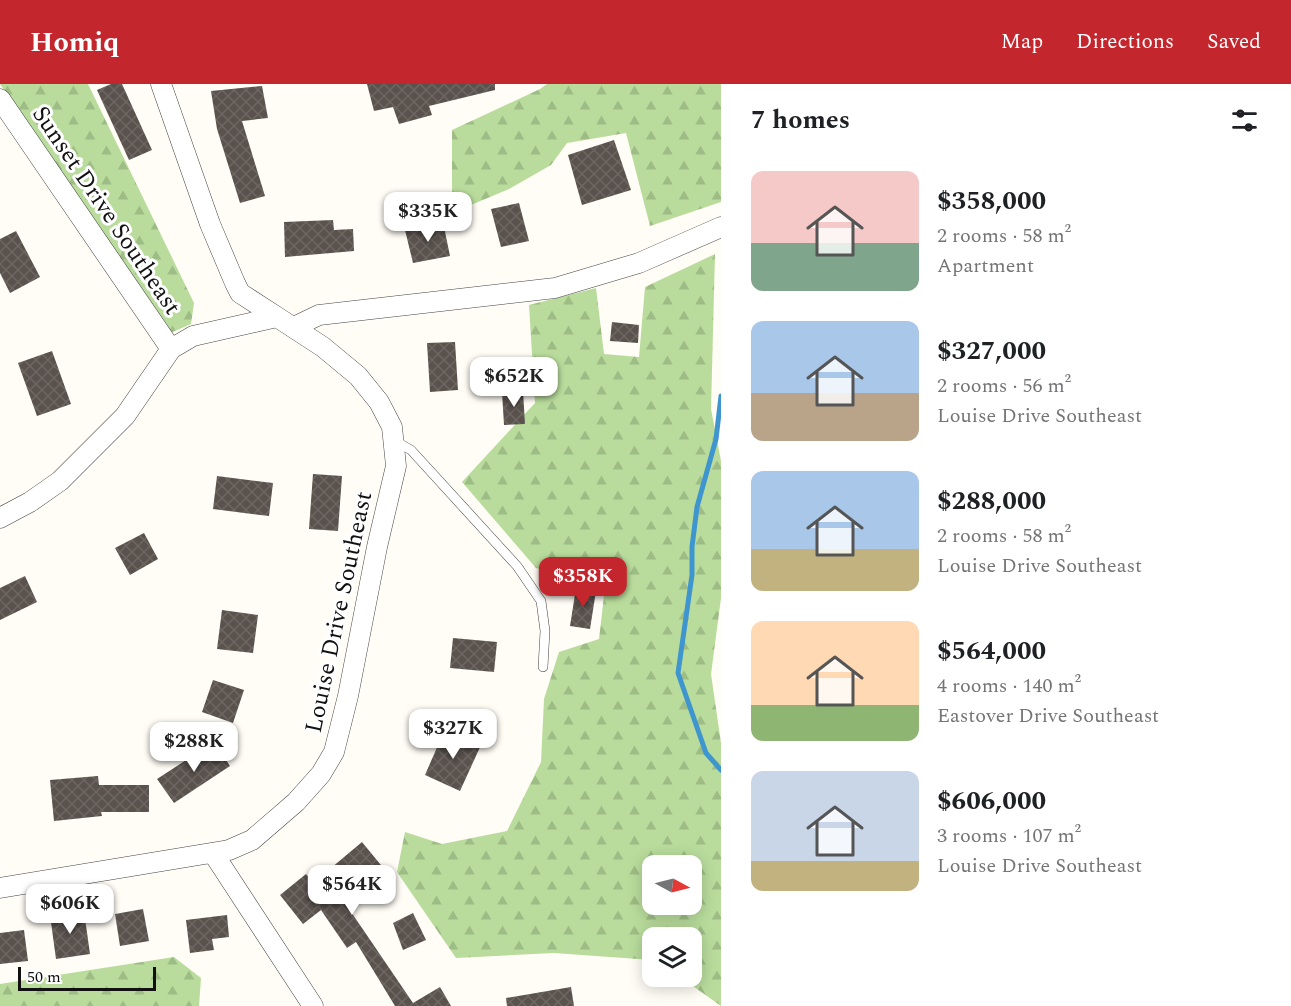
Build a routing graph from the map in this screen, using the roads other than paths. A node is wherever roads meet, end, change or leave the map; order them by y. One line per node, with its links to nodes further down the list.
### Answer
1 (161, 84): 4 (street, Louise Drive Southeast)
2 (0, 99): 5 (street, Sunset Drive Southeast)
3 (721, 227): 4 (street)
4 (286, 322): 5 (street); 6 (street, Louise Drive Southeast)
5 (171, 349): 7 (street)
6 (393, 440): 8 (lane); 9 (street, Louise Drive Southeast)
7 (0, 518)
8 (543, 667)
9 (213, 852): 10 (street, Louise Drive Southeast); 11 (street)
10 (0, 888)
11 (313, 1006)

